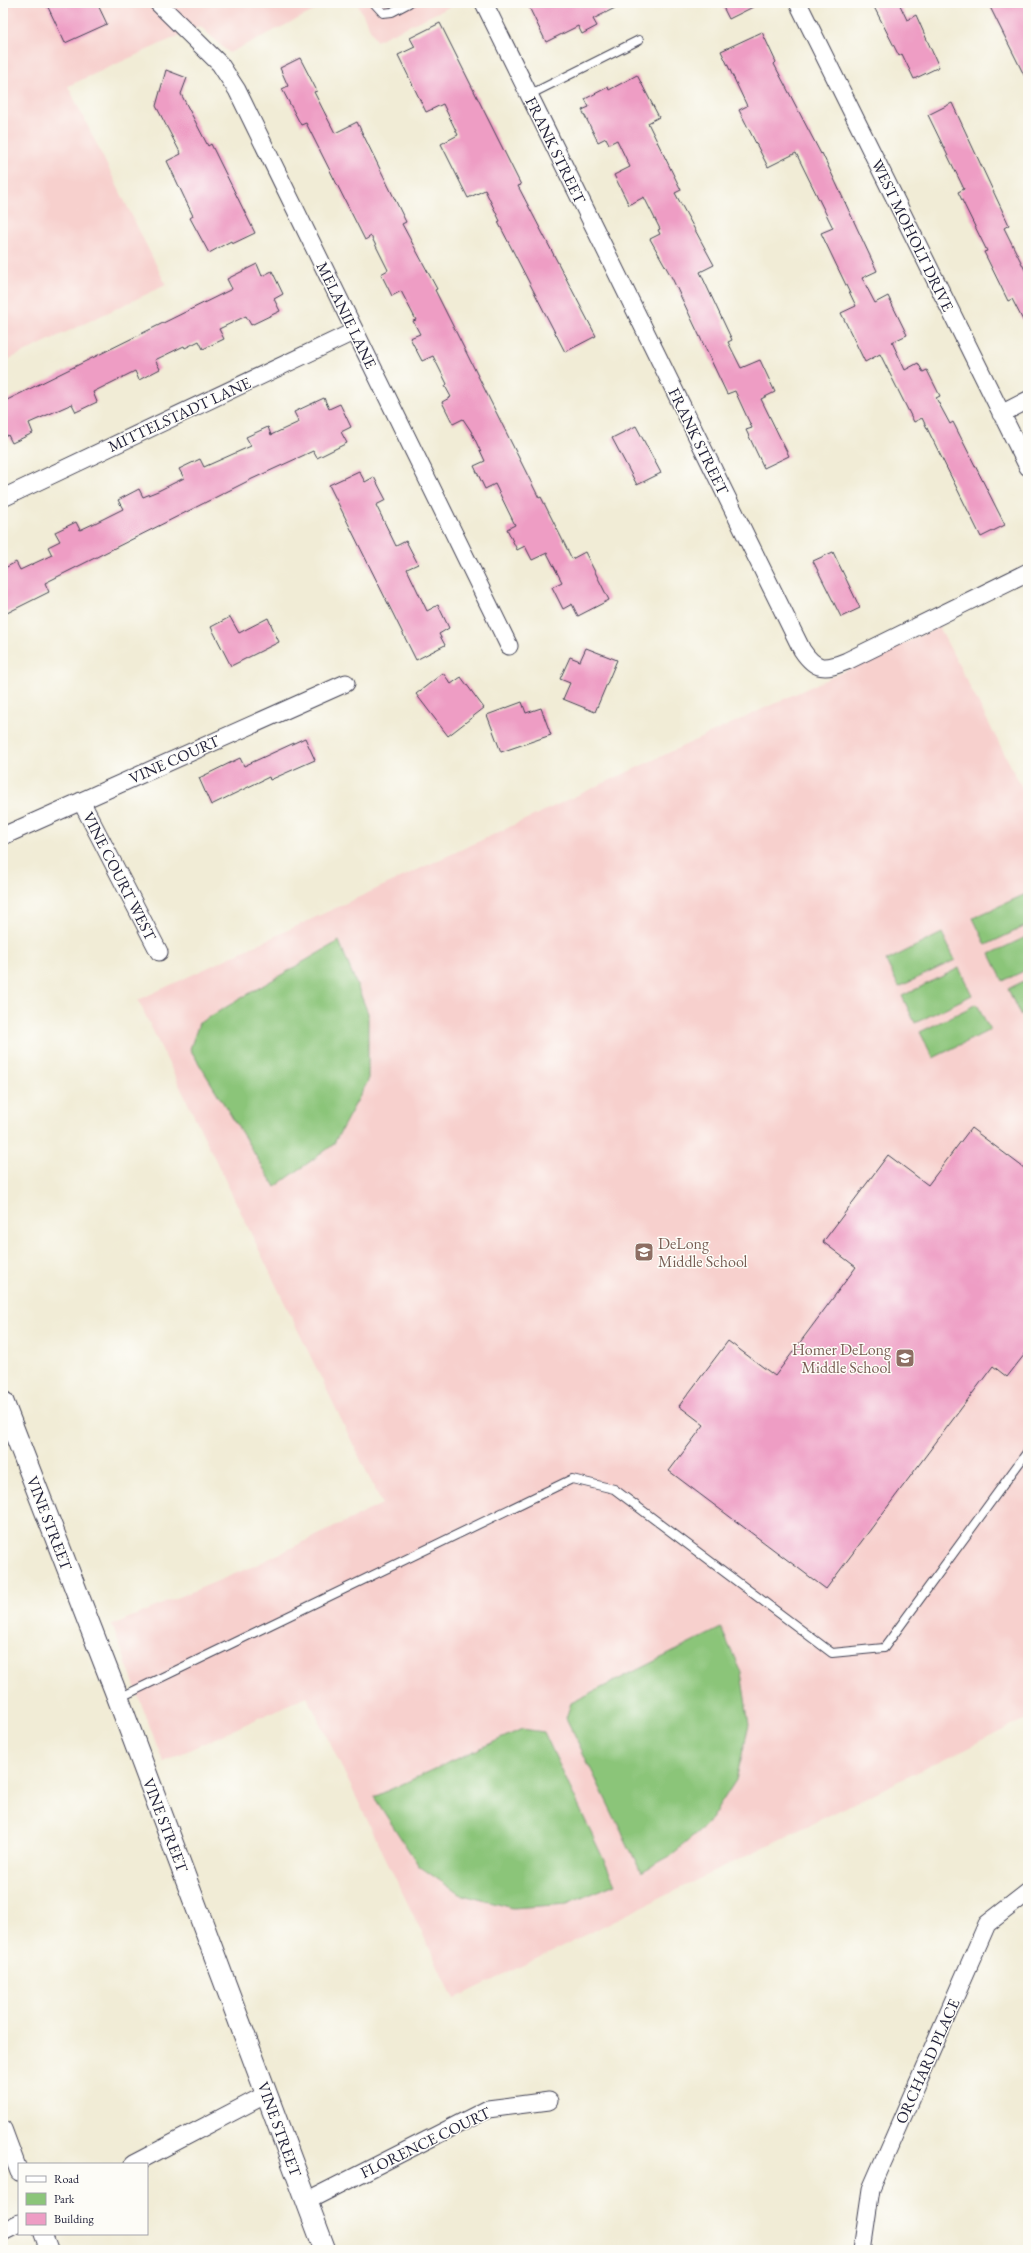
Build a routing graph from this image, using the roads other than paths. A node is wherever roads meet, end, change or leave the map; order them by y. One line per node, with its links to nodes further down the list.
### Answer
1 (158, 3): 8 (street, MELANIE LANE)
2 (374, 3): 3 (lane)
3 (409, 3)
4 (484, 3): 7 (street, FRANK STREET)
5 (798, 3): 10 (street, WEST MOHOLT DRIVE)
6 (639, 40): 7 (lane)
7 (529, 95): 13 (street, FRANK STREET)
8 (355, 331): 12 (street, MITTELSTADT LANE); 14 (street, MELANIE LANE)
9 (1028, 400): 10 (street)
10 (1001, 414): 11 (street, WEST MOHOLT DRIVE)
11 (1028, 467)
12 (3, 498)
13 (1028, 572)
14 (509, 646)
15 (346, 683): 16 (street, VINE COURT)
16 (81, 801): 17 (street, VINE COURT); 18 (street, VINE COURT WEST)
17 (3, 836)
18 (159, 952)
19 (3, 1402): 21 (street, VINE STREET)
20 (1028, 1451): 21 (lane)
21 (118, 1698): 23 (street, VINE STREET)
22 (1028, 1892): 34 (street, ORCHARD PLACE)
23 (267, 2094): 26 (street); 28 (street, VINE STREET)
24 (548, 2101): 28 (street, FLORENCE COURT)
25 (3, 2129): 27 (street)
26 (135, 2163)
27 (18, 2169)
28 (307, 2201): 33 (street, VINE STREET)
29 (18, 2224): 30 (street)
30 (3, 2231)
31 (43, 2235): 32 (street)
32 (49, 2250)
33 (325, 2250)
34 (862, 2250)

